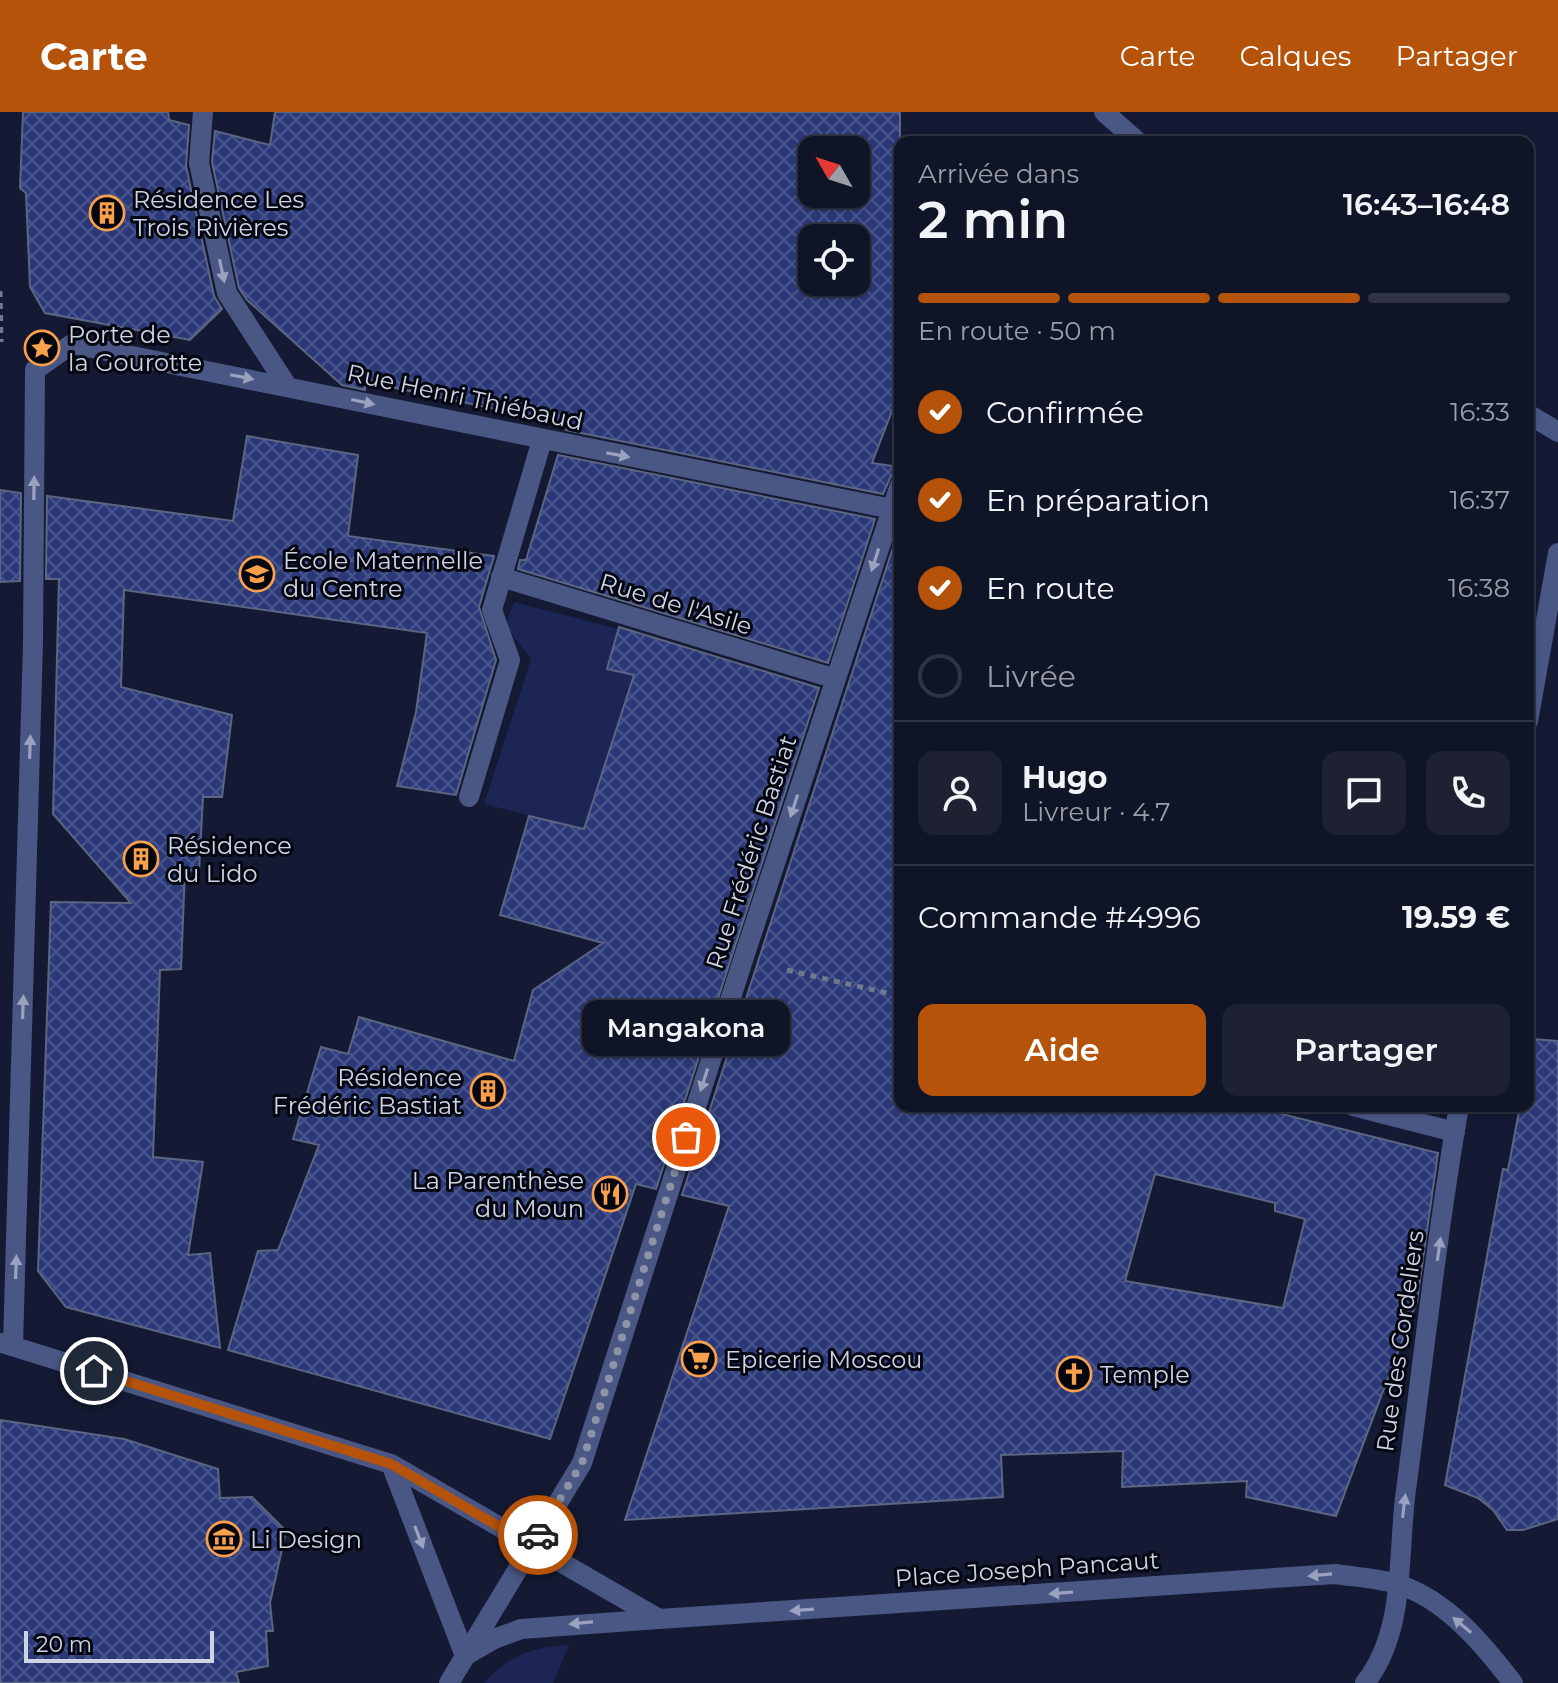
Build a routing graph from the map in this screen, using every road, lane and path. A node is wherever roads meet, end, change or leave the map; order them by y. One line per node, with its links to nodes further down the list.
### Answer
1 (203, 112): 6 (street, one-way to 6)
2 (1104, 112): 3 (street)
3 (1131, 136)
4 (0, 291): 5 (path)
5 (2, 342)
6 (287, 386): 9 (street, Rue Henri Thiébaud, one-way to 9); 22 (street, Rue Henri Thiébaud, one-way to 6)
7 (1534, 418): 8 (street)
8 (1558, 432)
9 (542, 440): 11 (street, Rue Henri Thiébaud, one-way to 11); 13 (street)
10 (894, 503): 11 (street, Rue Frédéric Bastiat)
11 (892, 509): 14 (street, Rue Frédéric Bastiat, one-way to 14)
12 (1558, 553): 15 (street)
13 (501, 577): 14 (street, Rue de l'Asile); 16 (street)
14 (836, 679): 17 (street, Rue Frédéric Bastiat, one-way to 17)
15 (1534, 687)
16 (469, 797)
17 (743, 960): 18 (path); 24 (street, Rue Frédéric Bastiat, one-way to 24)
18 (894, 995)
19 (1377, 1112): 21 (street)
20 (1458, 1112): 21 (street, Rue des Cordeliers)
21 (1455, 1132): 25 (street, Rue des Cordeliers, one-way to 21)
22 (7, 1344): 23 (street)
23 (391, 1464): 24 (street); 27 (street, one-way to 27)
24 (531, 1545): 26 (street); 27 (street)
25 (1398, 1584): 26 (street, Place Joseph Pancaut, one-way to 26); 29 (street); 30 (street, Place Joseph Pancaut, one-way to 25)
26 (659, 1619): 27 (street, Place Joseph Pancaut, one-way to 27)
27 (465, 1656): 28 (street)
28 (449, 1683)
29 (1365, 1683)
30 (1513, 1683)

